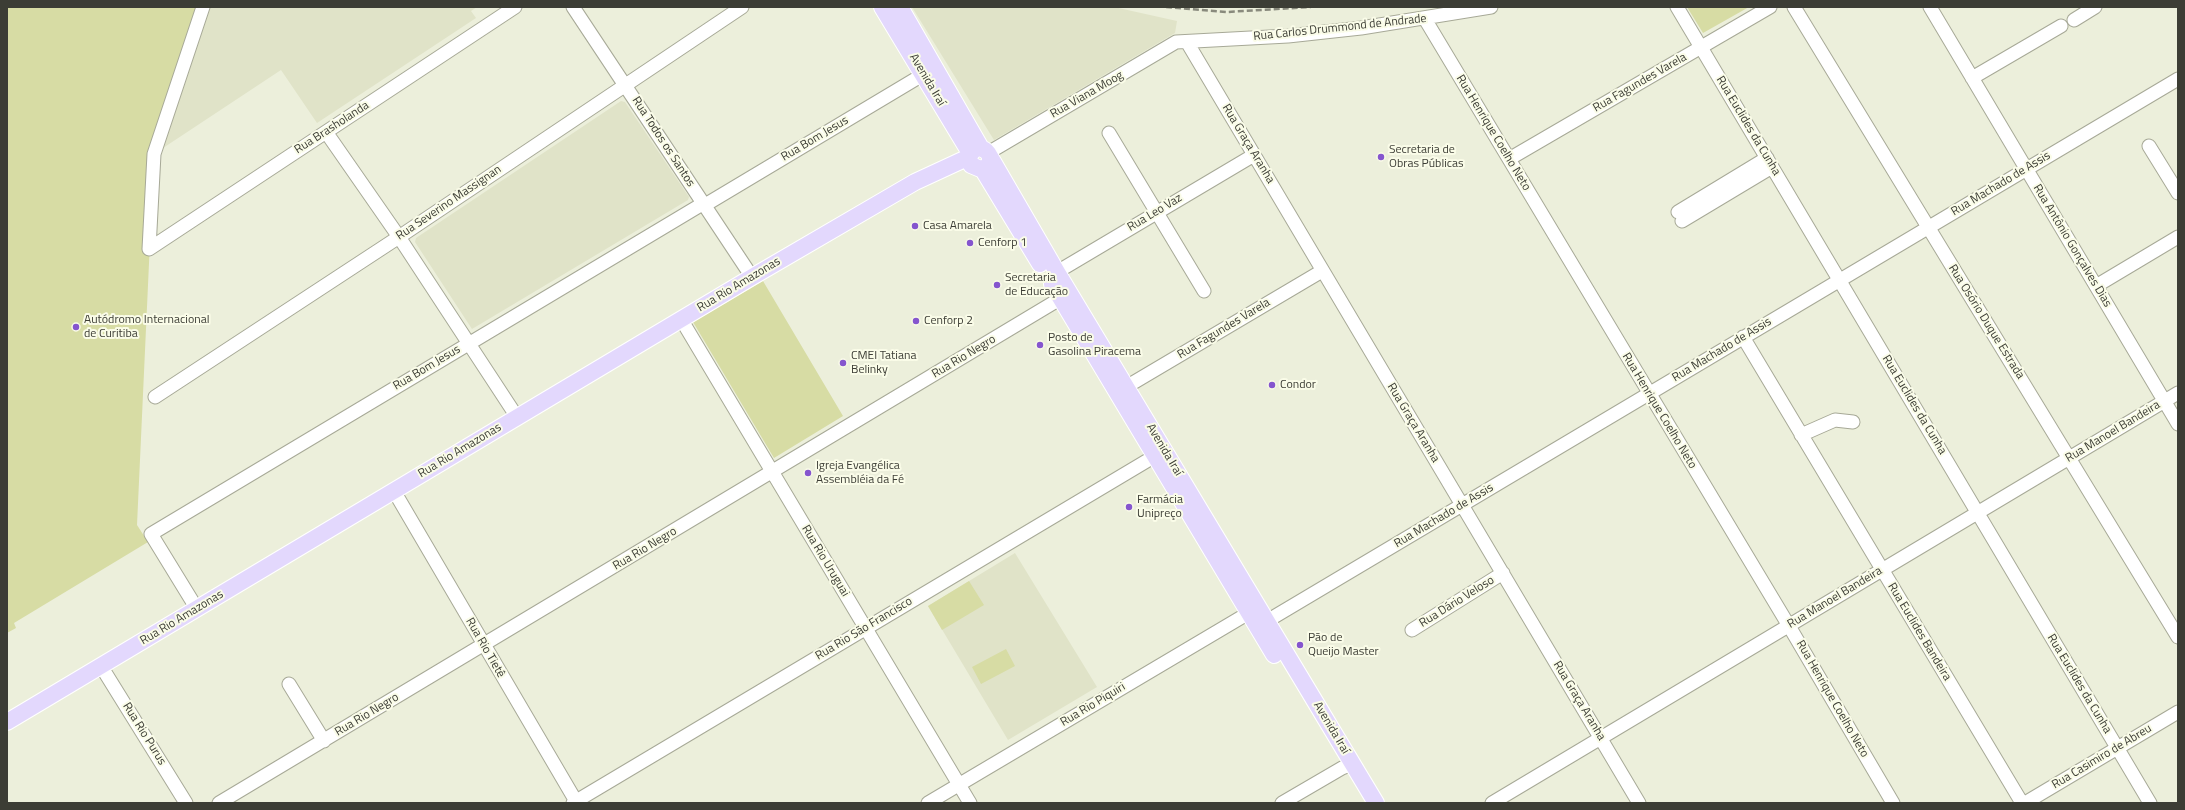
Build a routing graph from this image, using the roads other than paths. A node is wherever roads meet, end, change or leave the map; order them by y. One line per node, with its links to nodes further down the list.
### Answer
1 (203, 7): 22 (street, Rua Brasholanda)
2 (515, 7): 22 (street, Rua Brasholanda)
3 (573, 7): 21 (street, Rua Todos os Santos)
4 (742, 7): 21 (street, Rua Severino Massignan)
5 (882, 7): 18 (main road, Avenida Iraí)
6 (900, 7): 27 (main road, Avenida Iraí)
7 (1491, 7): 13 (street, Rua Carlos Drummond de Andrade)
8 (1677, 7): 17 (street, Rua Euclides da Cunha)
9 (1770, 7): 17 (street, Rua Fagundes Varela)
10 (1794, 7): 36 (street, Rua Osório Duque Estrada)
11 (1930, 7): 19 (street, Rua Antônio Gonçalves Dias)
12 (2095, 7): 14 (street)
13 (1425, 19): 16 (street, Rua Carlos Drummond de Andrade); 28 (street, Rua Henrique Coelho Neto)
14 (2074, 20)
15 (2060, 26): 19 (street)
16 (1187, 42): 26 (street, Rua Graça Aranha); 27 (street, Rua Viana Moog)
17 (1701, 47): 28 (street, Rua Fagundes Varela); 29 (street, Rua Euclides da Cunha)
18 (924, 74): 23 (main road, Avenida Iraí); 33 (street, Rua Bom Jesus)
19 (1972, 78): 30 (street, Rua Antônio Gonçalves Dias)
20 (2178, 78): 30 (street, Rua Machado de Assis)
21 (626, 84): 33 (street, Rua Todos os Santos); 38 (street, Rua Severino Massignan)
22 (326, 132): 38 (street)
23 (958, 132): 27 (main road, Avenida Iraí); 31 (main road)
24 (1109, 134): 34 (street)
25 (2149, 146): 32 (street)
26 (1254, 155): 34 (street, Rua Leo Vaz); 39 (street, Rua Graça Aranha)
27 (979, 158): 31 (main road, Rua Rio Amazonas); 40 (main road, Avenida Iraí); 45 (main road, Avenida Iraí)
28 (1509, 159): 51 (street, Rua Henrique Coelho Neto)
29 (1770, 162): 35 (street); 42 (street, Rua Euclides da Cunha)
30 (2026, 169): 36 (street, Rua Machado de Assis); 43 (street, Rua Antônio Gonçalves Dias)
31 (915, 182): 41 (main road, Rua Rio Amazonas)
32 (2178, 193)
33 (705, 204): 41 (street, Rua Todos os Santos); 48 (street, Rua Bom Jesus)
34 (1157, 212): 40 (street, Rua Leo Vaz); 44 (street)
35 (1680, 217)
36 (1928, 228): 42 (street, Rua Machado de Assis); 59 (street, Rua Osório Duque Estrada)
37 (2178, 236): 43 (street)
38 (399, 237): 48 (street); 52 (street, Rua Severino Massignan)
39 (1322, 271): 49 (street, Rua Fagundes Varela); 63 (street, Rua Graça Aranha)
40 (1057, 272): 45 (main road, Avenida Iraí)
41 (752, 277): 46 (main road, Rua Rio Amazonas)
42 (1840, 280): 47 (street, Rua Machado de Assis); 64 (street, Rua Euclides da Cunha)
43 (2096, 286): 53 (street, Rua Antônio Gonçalves Dias)
44 (1204, 291)
45 (1065, 296): 49 (main road, Avenida Iraí); 58 (main road, Avenida Iraí); 60 (street, Rua Rio Negro)
46 (681, 319): 54 (main road, Rua Rio Amazonas); 60 (street, Rua Rio Uruguai)
47 (1743, 337): 51 (street, Rua Machado de Assis); 57 (street, Rua Euclides Bandeira)
48 (468, 343): 54 (street); 67 (street, Rua Bom Jesus)
49 (1126, 387): 61 (main road, Avenida Iraí)
50 (2178, 393): 53 (street, Rua Manoel Bandeira)
51 (1649, 394): 63 (street, Rua Machado de Assis); 70 (street, Rua Henrique Coelho Neto)
52 (155, 397)
53 (2165, 401): 56 (street, Rua Antônio Gonçalves Dias); 59 (street, Rua Manoel Bandeira)
54 (517, 417): 62 (main road, Rua Rio Amazonas)
55 (1853, 422): 57 (street)
56 (2178, 424)
57 (1801, 435): 65 (street, Rua Euclides Bandeira)
58 (1155, 456): 61 (main road, Avenida Iraí); 71 (street, Rua Rio São Francisco)
59 (2070, 458): 64 (street, Rua Manoel Bandeira); 73 (street, Rua Osório Duque Estrada)
60 (773, 472): 71 (street, Rua Rio Uruguai); 74 (street, Rua Rio Negro)
61 (1171, 472): 68 (main road, Avenida Iraí)
62 (394, 491): 67 (main road, Rua Rio Amazonas); 74 (street, Rua Rio Tietê)
63 (1462, 505): 66 (street, Rua Graça Aranha); 69 (street, Rua Machado de Assis)
64 (1978, 514): 65 (street, Rua Manoel Bandeira); 82 (street, Rua Euclides da Cunha)
65 (1881, 571): 70 (street, Rua Manoel Bandeira); 96 (street, Rua Euclides Bandeira)
66 (1502, 573): 72 (street, Rua Dário Veloso); 79 (street, Rua Graça Aranha)
67 (197, 609): 75 (main road, Rua Rio Amazonas)
68 (1254, 610): 69 (main road, Avenida Iraí); 81 (main road, Avenida Iraí); 84 (street, Rua Rio Piquiri)
69 (1267, 621): 81 (main road, Avenida Iraí)
70 (1789, 626): 79 (street, Rua Manoel Bandeira); 95 (street, Rua Henrique Coelho Neto)
71 (865, 628): 84 (street, Rua Rio Uruguai); 85 (street, Rua Rio São Francisco)
72 (1412, 630)
73 (2178, 637)
74 (483, 646): 80 (street, Rua Rio Negro); 85 (street, Rua Rio Tietê)
75 (101, 666): 78 (main road, Rua Rio Amazonas); 86 (street, Rua Rio Purus)
76 (289, 684): 80 (street)
77 (2178, 712): 82 (street, Rua Casimiro de Abreu)
78 (7, 722)
79 (1601, 738): 93 (street, Rua Manoel Bandeira); 94 (street, Rua Graça Aranha)
80 (324, 741): 87 (street, Rua Rio Negro)
81 (1334, 743): 83 (main road, Avenida Iraí)
82 (2117, 748): 97 (street, Rua Casimiro de Abreu); 98 (street, Rua Euclides da Cunha)
83 (1347, 766): 90 (street); 91 (main road, Avenida Iraí); 92 (main road, Avenida Iraí)
84 (959, 785): 88 (street, Rua Rio Piquiri); 89 (street, Rua Rio Uruguai)
85 (575, 802)
86 (186, 803)
87 (219, 803)
88 (928, 803)
89 (970, 803)
90 (1282, 803)
91 (1363, 803)
92 (1376, 803)
93 (1492, 803)
94 (1640, 803)
95 (1893, 803)
96 (2022, 803)
97 (2025, 803)
98 (2150, 803)

